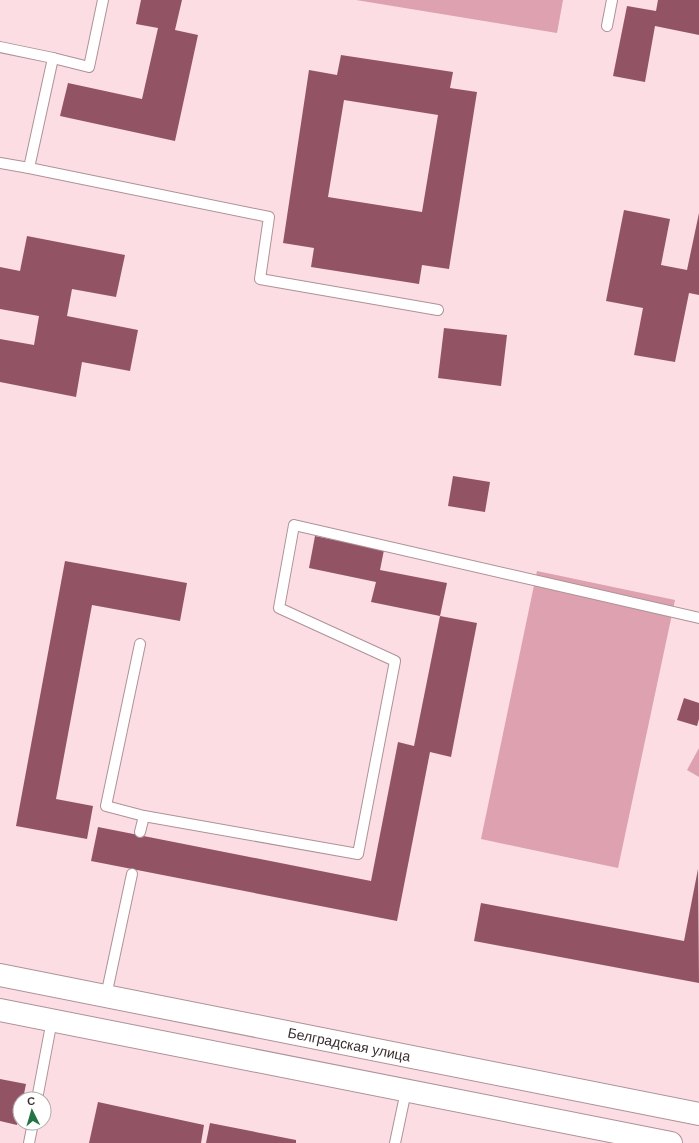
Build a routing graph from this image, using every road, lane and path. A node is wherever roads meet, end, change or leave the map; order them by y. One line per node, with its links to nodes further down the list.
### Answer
1 (103, 0): 5 (lane)
2 (612, 0): 3 (lane)
3 (607, 26)
4 (0, 47): 5 (lane)
5 (53, 58): 7 (lane)
6 (0, 163): 7 (lane)
7 (29, 168): 8 (lane)
8 (438, 310)
9 (699, 618): 11 (lane)
10 (140, 644): 11 (lane)
11 (144, 816): 12 (lane)
12 (140, 832)
13 (132, 874): 15 (lane)
14 (0, 975): 15 (street, Белградская улица)
15 (106, 996): 20 (street, Белградская улица)
16 (0, 1010): 17 (street)
17 (52, 1020): 18 (lane); 19 (street)
18 (39, 1091)
19 (406, 1091): 23 (lane); 24 (street)
20 (699, 1114)
21 (31, 1131): 22 (lane)
22 (29, 1143)
23 (396, 1143)
24 (671, 1143)

